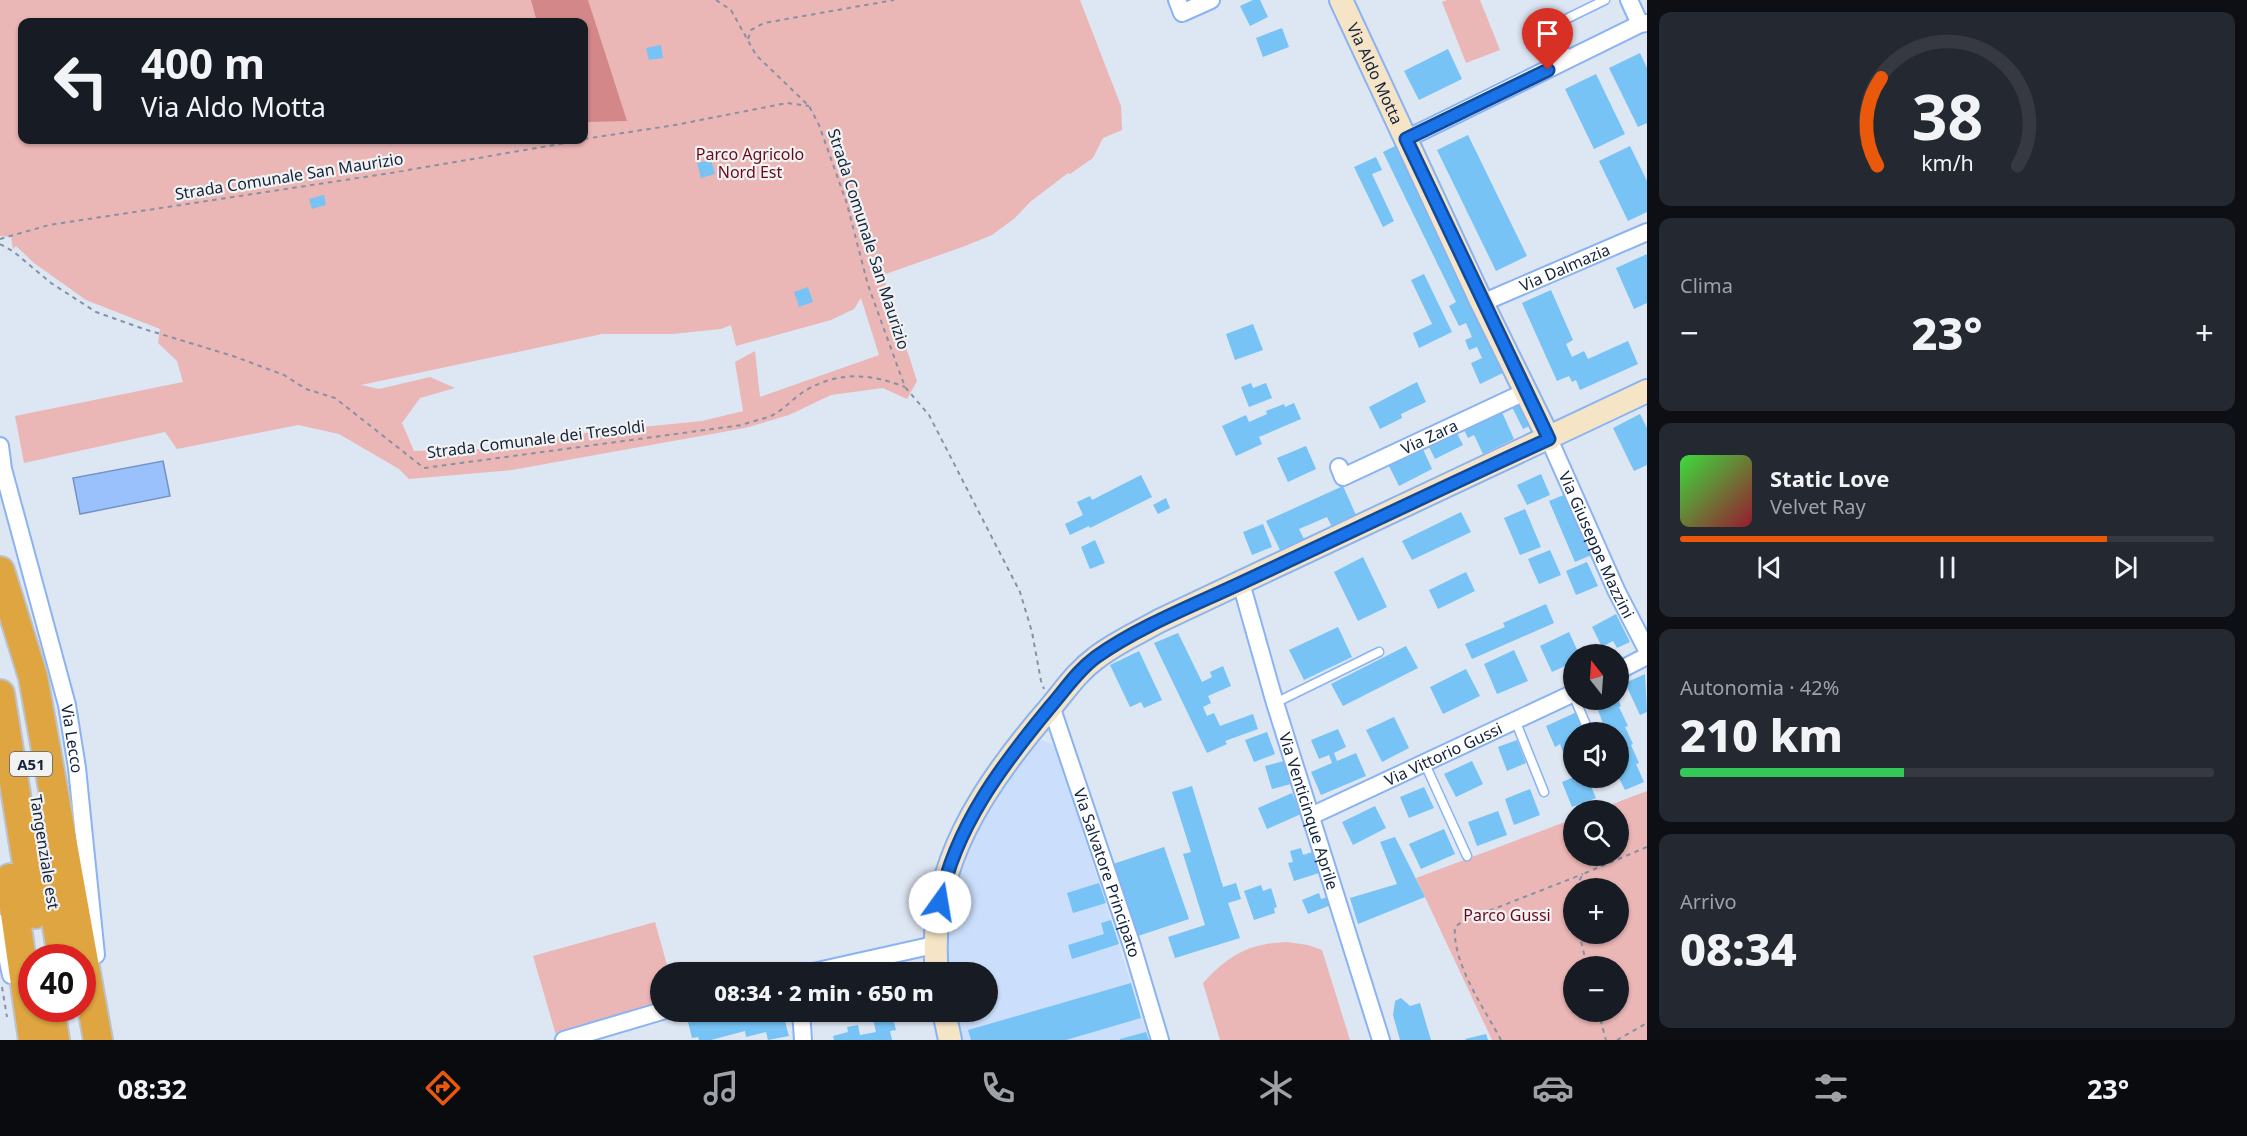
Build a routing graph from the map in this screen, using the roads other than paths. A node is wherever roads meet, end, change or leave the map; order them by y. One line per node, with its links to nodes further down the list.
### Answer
1 (1177, 0): 2 (street)
2 (1211, 0)
3 (1341, 0): 8 (street, Via Aldo Motta)
4 (1605, 0): 7 (lane)
5 (1629, 0): 6 (street)
6 (1644, 24): 7 (street)
7 (1568, 60): 8 (street)
8 (1406, 139): 10 (street, Via Aldo Motta)
9 (1647, 232): 10 (street, Via Dalmazia)
10 (1482, 303): 11 (street, Via Aldo Motta)
11 (1527, 391): 13 (street, Via Aldo Motta); 15 (street, Via Zara)
12 (1647, 391): 13 (street)
13 (1549, 439): 17 (street); 18 (street, Via Giuseppe Mazzini)
14 (0, 446): 47 (street, Via Lecco)
15 (1339, 467)
16 (0, 570): 34 (highway, Tangenziale est / A51); 47 (highway)
17 (1241, 583): 24 (street, Via Venticinque Aprile); 25 (street)
18 (1647, 650)
19 (1379, 652): 24 (lane)
20 (1647, 656): 21 (street)
21 (1629, 665)
22 (0, 694): 33 (highway, Tangenziale est / A51)
23 (1563, 699): 26 (street, Via Vittorio Gussi)
24 (1275, 703): 30 (street, Via Venticinque Aprile)
25 (1052, 706): 35 (street); 51 (street, Via Salvatore Principato)
26 (1515, 720): 27 (street, Via Vittorio Gussi); 28 (lane)
27 (1425, 764): 30 (street, Via Vittorio Gussi); 31 (lane)
28 (1545, 792)
29 (0, 808): 44 (highway)
30 (1311, 816): 52 (street, Via Venticinque Aprile)
31 (1467, 856)
32 (0, 923): 43 (street)
33 (40, 944)
34 (60, 944)
35 (934, 945): 36 (street); 37 (street)
36 (858, 962)
37 (935, 962)
38 (650, 1015): 48 (street)
39 (52, 1022): 45 (highway)
40 (72, 1022): 46 (highway)
41 (802, 1022): 49 (street)
42 (946, 1022): 50 (street)
43 (26, 1040)
44 (33, 1040)
45 (55, 1040)
46 (75, 1040)
47 (100, 1040)
48 (564, 1040)
49 (803, 1040)
50 (950, 1040)
51 (1160, 1040)
52 (1381, 1040)

